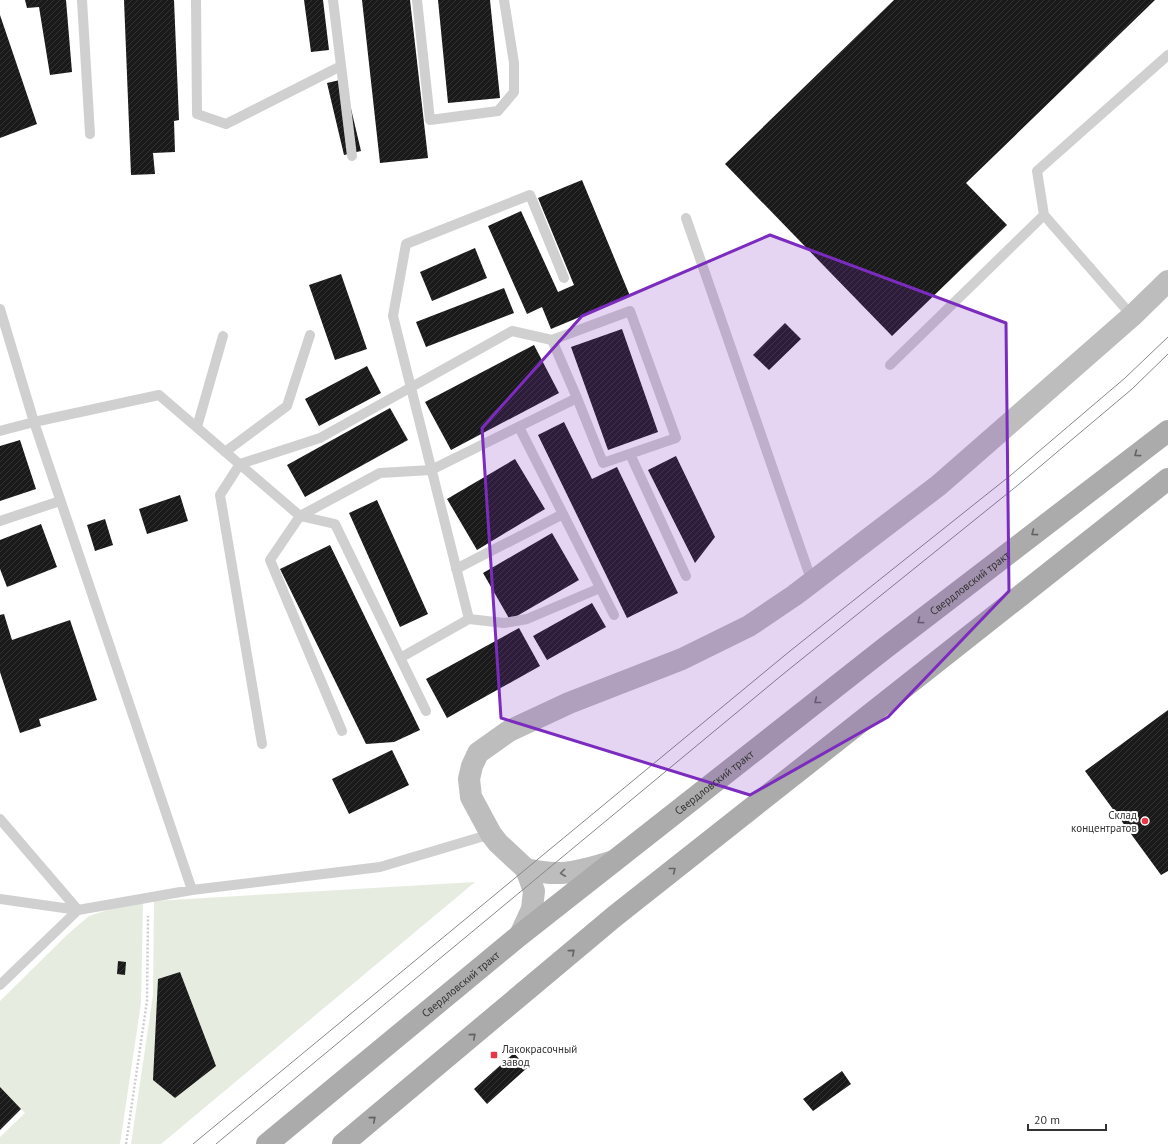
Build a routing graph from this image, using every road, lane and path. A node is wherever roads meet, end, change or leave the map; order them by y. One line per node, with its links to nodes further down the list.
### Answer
1 (82, 0): 8 (lane)
2 (196, 0): 7 (lane)
3 (333, 0): 7 (lane)
4 (417, 0): 5 (lane)
5 (504, 0)
6 (1168, 55): 10 (lane)
7 (341, 66): 9 (lane)
8 (90, 134)
9 (352, 156)
10 (1044, 215): 15 (lane); 19 (lane)
11 (686, 218): 38 (lane)
12 (564, 278): 20 (lane)
13 (1164, 283): 15 (main road)
14 (0, 309): 22 (lane)
15 (1132, 316): 38 (main road)
16 (310, 335): 27 (lane)
17 (223, 336): 23 (lane)
18 (552, 340): 20 (lane); 21 (lane); 28 (lane)
19 (890, 365)
20 (411, 386): 29 (lane); 30 (lane)
21 (577, 398): 24 (lane); 28 (lane)
22 (34, 422): 23 (lane); 26 (lane); 32 (lane)
23 (197, 427): 27 (lane)
24 (519, 427): 30 (lane); 33 (lane)
25 (1168, 430): 48 (main road, Свердловский тракт, one-way to 48)
26 (0, 431)
27 (226, 452): 29 (lane)
28 (630, 454): 37 (lane)
29 (240, 464): 34 (lane); 45 (lane)
30 (432, 470): 34 (lane); 36 (lane)
31 (1168, 479): 58 (main road, one-way to 31)
32 (60, 501): 35 (lane); 50 (lane)
33 (564, 514): 36 (lane); 39 (lane)
34 (300, 516): 42 (lane); 44 (lane)
35 (0, 521)
36 (456, 569): 41 (lane)
37 (686, 576)
38 (812, 582): 47 (main road)
39 (600, 588): 40 (lane); 41 (lane)
40 (614, 615)
41 (469, 619): 42 (lane)
42 (400, 658): 43 (lane)
43 (426, 711)
44 (342, 731)
45 (262, 744)
46 (0, 820): 53 (lane)
47 (491, 834): 49 (main road); 50 (lane)
48 (614, 861): 49 (main road, one-way to 49); 54 (main road, Свердловский тракт)
49 (526, 870): 54 (main road)
50 (192, 890): 51 (lane)
51 (149, 897): 53 (lane); 56 (path)
52 (0, 899): 53 (lane)
53 (78, 910): 55 (lane)
54 (520, 935): 57 (main road, Свердловский тракт)
55 (0, 985)
56 (126, 1144)
57 (267, 1144)
58 (343, 1144)

